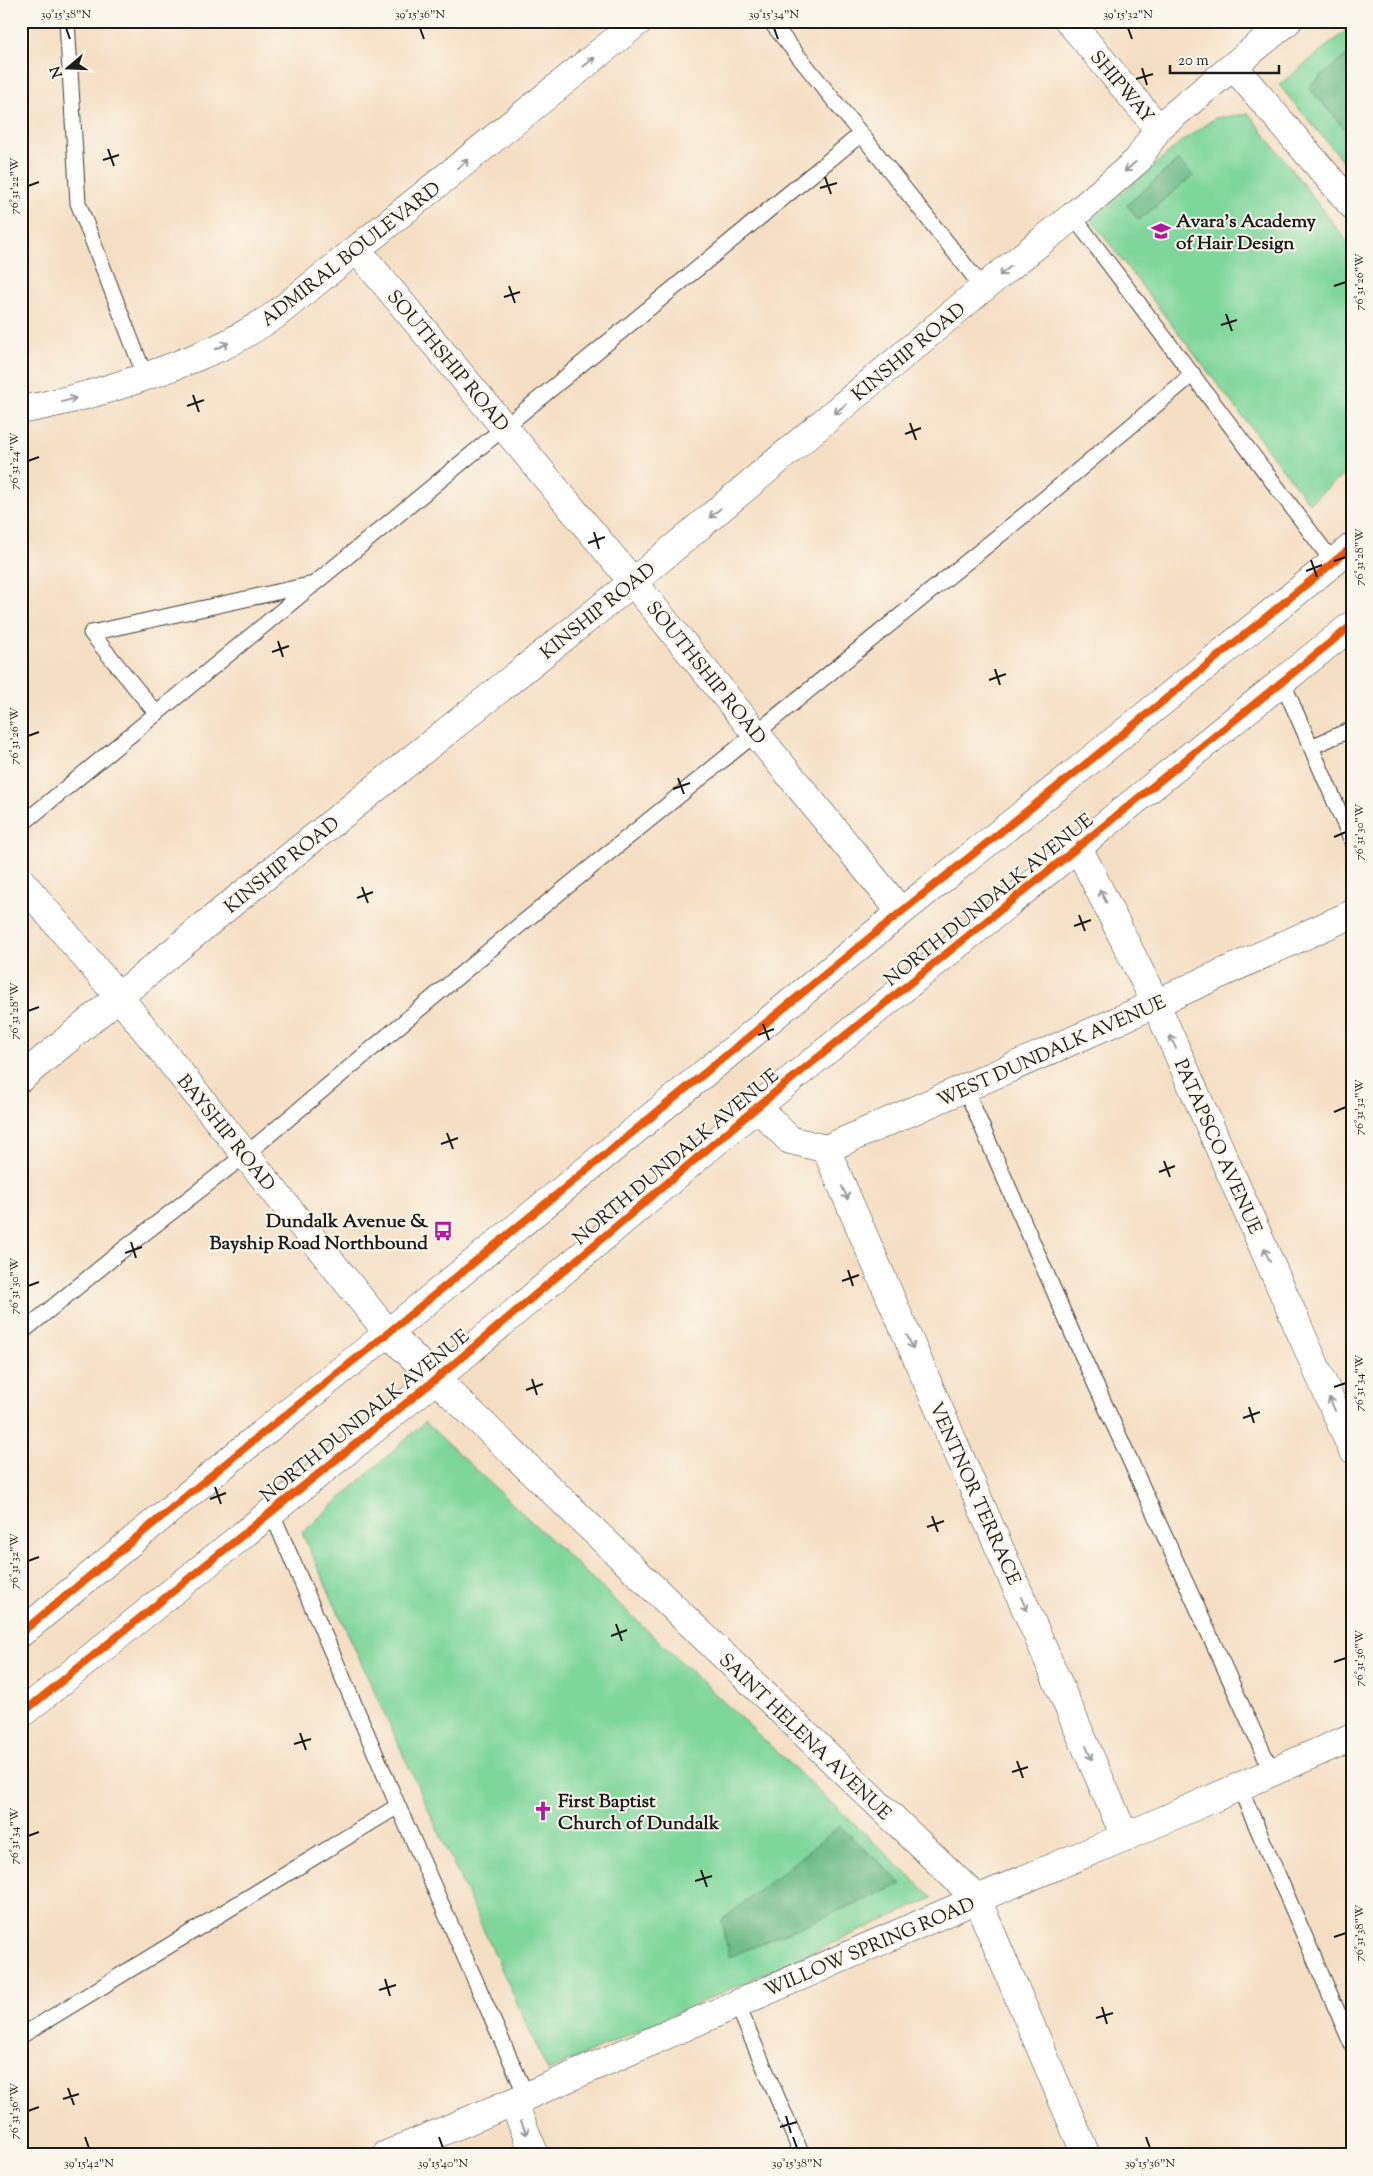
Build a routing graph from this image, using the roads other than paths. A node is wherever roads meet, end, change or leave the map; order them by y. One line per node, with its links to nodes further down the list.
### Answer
1 (67, 21): 14 (lane)
2 (639, 21): 11 (street, ADMIRAL BOULEVARD, one-way to 2)
3 (770, 21): 8 (lane)
4 (1069, 21): 7 (street, SHIPWAY)
5 (1288, 21): 6 (street, KINSHIP ROAD)
6 (1234, 67): 7 (street, KINSHIP ROAD); 9 (street)
7 (1158, 128): 10 (street, KINSHIP ROAD, one-way to 10)
8 (860, 134): 12 (lane); 16 (lane)
9 (1352, 205)
10 (1074, 216): 12 (street, KINSHIP ROAD, one-way to 12); 13 (lane)
11 (357, 250): 14 (street, ADMIRAL BOULEVARD, one-way to 11); 16 (street, SOUTHSHIP ROAD)
12 (983, 288): 18 (street, KINSHIP ROAD, one-way to 18)
13 (1193, 374): 17 (lane); 24 (lane)
14 (144, 376): 15 (street, ADMIRAL BOULEVARD, one-way to 14)
15 (21, 410)
16 (504, 428): 18 (street, SOUTHSHIP ROAD); 19 (lane)
17 (1342, 554): 30 (street)
18 (633, 582): 24 (street, SOUTHSHIP ROAD); 32 (street, KINSHIP ROAD)
19 (312, 585): 22 (lane); 22 (lane)
20 (1352, 625): 21 (street, NORTH DUNDALK AVENUE)
21 (1282, 681): 25 (lane); 28 (street, NORTH DUNDALK AVENUE)
22 (156, 713): 26 (lane)
23 (1352, 728): 25 (lane)
24 (757, 734): 30 (street, SOUTHSHIP ROAD); 38 (lane)
25 (1311, 747): 27 (lane)
26 (21, 825)
27 (1352, 841)
28 (1078, 847): 33 (street, PATAPSCO AVENUE, one-way to 28); 36 (street, NORTH DUNDALK AVENUE)
29 (21, 881): 32 (street, BAYSHIP ROAD)
30 (901, 912): 39 (street)
31 (1352, 914): 33 (street, WEST DUNDALK AVENUE)
32 (119, 997): 34 (street, KINSHIP ROAD); 38 (street, BAYSHIP ROAD)
33 (1156, 1004): 35 (street, WEST DUNDALK AVENUE); 42 (street, PATAPSCO AVENUE, one-way to 33)
34 (21, 1078)
35 (965, 1088): 37 (street, WEST DUNDALK AVENUE); 47 (lane)
36 (757, 1107): 37 (street); 41 (street, NORTH DUNDALK AVENUE)
37 (826, 1148): 50 (street, VENTNOR TERRACE, one-way to 50)
38 (245, 1155): 39 (street, BAYSHIP ROAD); 40 (lane)
39 (388, 1333): 41 (street, BAYSHIP ROAD); 44 (street)
40 (21, 1334)
41 (436, 1379): 43 (street, NORTH DUNDALK AVENUE); 51 (street, SAINT HELENA AVENUE)
42 (1352, 1449)
43 (271, 1511): 45 (street, NORTH DUNDALK AVENUE); 49 (lane)
44 (21, 1633)
45 (21, 1714)
46 (1352, 1737): 47 (street, WILLOW SPRING ROAD)
47 (1272, 1772): 48 (street, WILLOW SPRING ROAD)
48 (1240, 1786): 50 (street, WILLOW SPRING ROAD); 54 (lane)
49 (398, 1806): 53 (lane); 55 (lane)
50 (1126, 1838): 51 (street, WILLOW SPRING ROAD)
51 (977, 1899): 52 (street, WILLOW SPRING ROAD); 59 (street, SAINT HELENA AVENUE)
52 (737, 2004): 55 (street, WILLOW SPRING ROAD); 58 (lane)
53 (21, 2036)
54 (1352, 2045)
55 (520, 2098): 56 (street, WILLOW SPRING ROAD); 57 (street, one-way to 57)
56 (386, 2155)
57 (535, 2155)
58 (802, 2155)
59 (1086, 2155)

